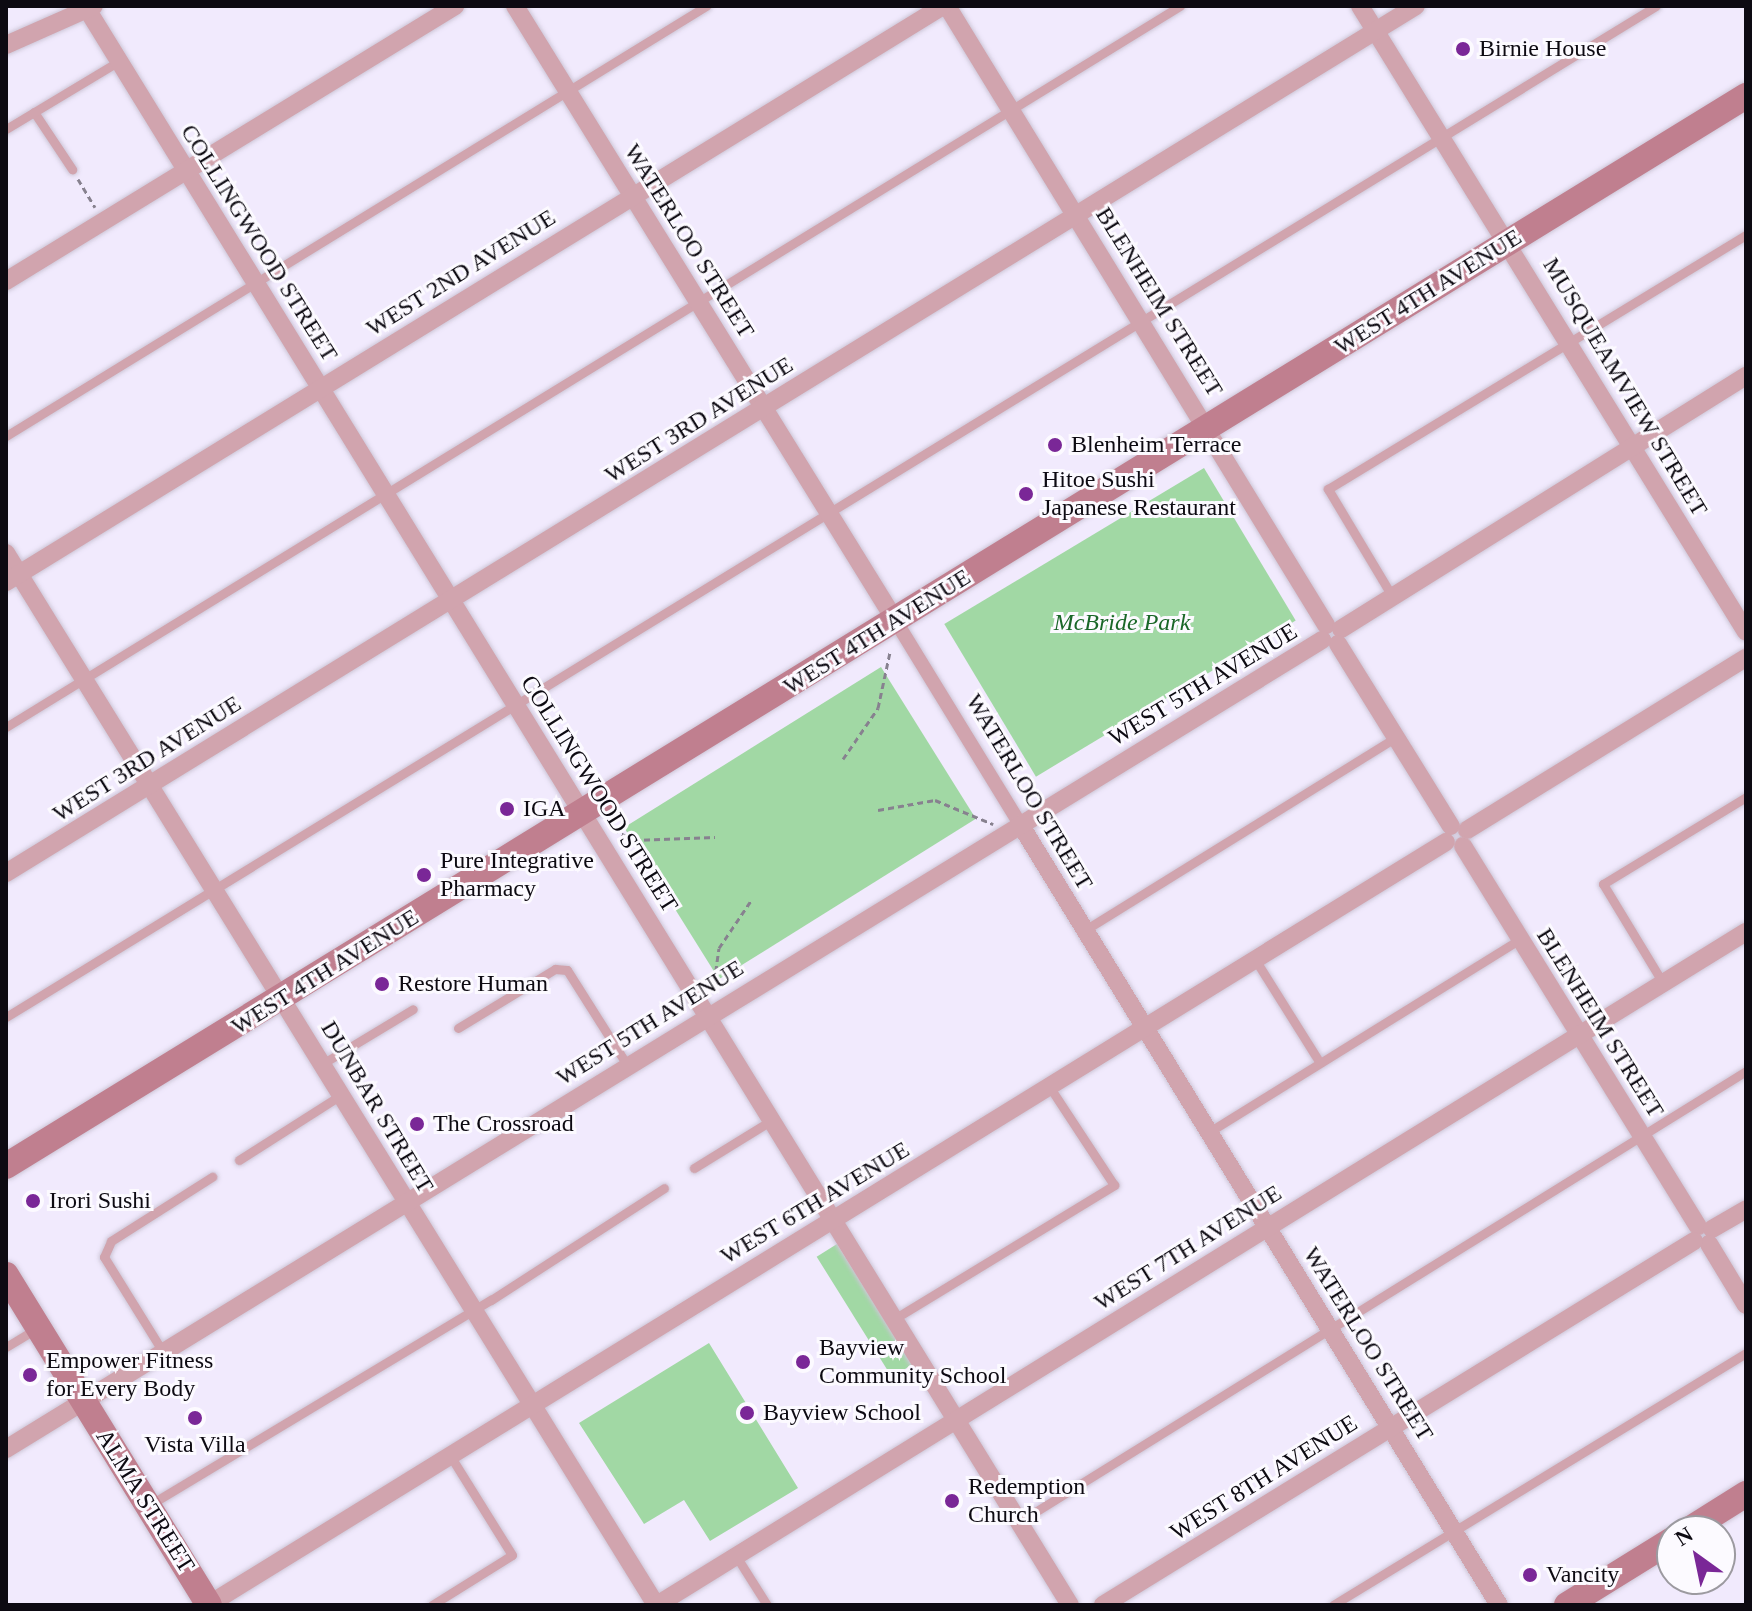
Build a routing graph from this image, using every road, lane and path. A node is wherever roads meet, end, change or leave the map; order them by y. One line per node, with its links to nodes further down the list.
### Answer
1 (455, 6): 20 (street)
2 (515, 6): 13 (street, WATERLOO STREET)
3 (706, 6): 13 (lane)
4 (945, 6): 15 (street, BLENHEIM STREET); 21 (street, WEST 2ND AVENUE)
5 (1180, 6): 15 (lane)
6 (1360, 6): 10 (street, MUSQUEAMVIEW STREET)
7 (1416, 6): 10 (street, WEST 3RD AVENUE)
8 (1656, 6): 18 (lane)
9 (90, 7): 11 (street); 12 (street, COLLINGWOOD STREET)
10 (1376, 31): 18 (street, MUSQUEAMVIEW STREET); 23 (street, WEST 3RD AVENUE)
11 (6, 45)
12 (119, 61): 16 (lane); 20 (street, COLLINGWOOD STREET)
13 (568, 91): 21 (street, WATERLOO STREET); 27 (lane)
14 (1746, 96): 25 (main road, WEST 4TH AVENUE)
15 (1011, 110): 23 (street, BLENHEIM STREET); 28 (lane)
16 (34, 112): 17 (lane); 19 (lane)
17 (6, 129)
18 (1443, 137): 25 (street, MUSQUEAMVIEW STREET); 29 (lane)
19 (72, 169): 22 (path)
20 (186, 171): 26 (street); 27 (street, COLLINGWOOD STREET)
21 (632, 195): 28 (street, WATERLOO STREET); 32 (street, WEST 2ND AVENUE)
22 (97, 210)
23 (1077, 216): 29 (street, BLENHEIM STREET); 33 (street, WEST 3RD AVENUE)
24 (1746, 235): 30 (lane)
25 (1508, 242): 30 (street, MUSQUEAMVIEW STREET); 34 (main road, WEST 4TH AVENUE)
26 (6, 281)
27 (257, 286): 32 (street, COLLINGWOOD STREET); 35 (lane)
28 (697, 300): 33 (street, WATERLOO STREET); 37 (lane)
29 (1143, 323): 34 (street, BLENHEIM STREET); 38 (lane)
30 (1569, 342): 36 (street, MUSQUEAMVIEW STREET); 41 (lane)
31 (1746, 376): 36 (street, WEST 5TH AVENUE)
32 (320, 388): 37 (street, COLLINGWOOD STREET); 40 (street, WEST 2ND AVENUE)
33 (764, 408): 38 (street, WATERLOO STREET); 42 (street, WEST 3RD AVENUE)
34 (1209, 429): 43 (main road, WEST 4TH AVENUE); 45 (street, BLENHEIM STREET)
35 (6, 436)
36 (1632, 446): 41 (street, WEST 5TH AVENUE); 44 (street, MUSQUEAMVIEW STREET)
37 (383, 492): 42 (street, COLLINGWOOD STREET); 48 (lane)
38 (830, 514): 43 (street, WATERLOO STREET); 49 (lane)
39 (6, 553): 40 (street, DUNBAR STREET)
40 (12, 578): 48 (street, DUNBAR STREET)
41 (1392, 596): 45 (street, WEST 5TH AVENUE)
42 (451, 601): 49 (street, COLLINGWOOD STREET); 53 (street, WEST 3RD AVENUE)
43 (895, 620): 56 (main road, WEST 4TH AVENUE); 58 (street, WATERLOO STREET)
44 (1746, 632)
45 (1331, 634): 51 (street, BLENHEIM STREET); 58 (street, WEST 5TH AVENUE)
46 (890, 652): 52 (path)
47 (1746, 658): 60 (street, WEST 6TH AVENUE)
48 (84, 679): 50 (lane); 53 (street, DUNBAR STREET)
49 (514, 704): 56 (street, COLLINGWOOD STREET); 63 (lane)
50 (6, 727)
51 (1398, 736): 60 (street, BLENHEIM STREET); 65 (lane)
52 (843, 759)
53 (149, 784): 62 (street, WEST 3RD AVENUE); 63 (street, DUNBAR STREET)
54 (1746, 797): 69 (lane)
55 (878, 810): 57 (path)
56 (583, 812): 70 (main road, WEST 4TH AVENUE); 71 (street, COLLINGWOOD STREET)
57 (995, 824)
58 (1020, 824): 65 (street, WATERLOO STREET); 71 (street, WEST 5TH AVENUE)
59 (607, 826): 61 (path)
60 (1457, 836): 67 (street, BLENHEIM STREET); 68 (street, WEST 6TH AVENUE)
61 (715, 837)
62 (6, 873)
63 (216, 891): 70 (street, DUNBAR STREET); 73 (lane)
64 (752, 899): 71 (path)
65 (1085, 930): 75 (street, WATERLOO STREET)
66 (1746, 932): 69 (street, WEST 7TH AVENUE)
67 (1520, 939): 76 (street, BLENHEIM STREET); 77 (lane)
68 (1256, 961): 75 (street, WEST 6TH AVENUE); 77 (lane)
69 (1663, 983): 76 (street, WEST 7TH AVENUE)
70 (282, 998): 78 (street, DUNBAR STREET); 87 (main road, WEST 4TH AVENUE)
71 (710, 1007): 79 (street, WEST 5TH AVENUE); 83 (street, COLLINGWOOD STREET)
72 (413, 1009): 78 (lane)
73 (6, 1017)
74 (458, 1028): 79 (lane)
75 (1146, 1029): 81 (street, WEST 6TH AVENUE); 84 (street, WATERLOO STREET)
76 (1579, 1036): 85 (street, BLENHEIM STREET); 94 (street, WEST 7TH AVENUE)
77 (1320, 1063): 84 (lane)
78 (322, 1064): 82 (street, DUNBAR STREET)
79 (627, 1065): 91 (street, WEST 5TH AVENUE)
80 (1746, 1071): 85 (lane)
81 (1051, 1089): 93 (street, WEST 6TH AVENUE); 99 (lane)
82 (341, 1095): 86 (lane); 91 (street, DUNBAR STREET)
83 (772, 1120): 88 (lane); 93 (street, COLLINGWOOD STREET)
84 (1209, 1132): 94 (street, WATERLOO STREET)
85 (1642, 1137): 95 (street, BLENHEIM STREET); 101 (lane)
86 (239, 1160)
87 (6, 1166)
88 (694, 1168)
89 (212, 1177): 103 (lane)
90 (664, 1188): 98 (lane)
91 (406, 1203): 98 (street, DUNBAR STREET); 103 (street, WEST 5TH AVENUE)
92 (1746, 1209): 95 (street, WEST 8TH AVENUE)
93 (833, 1219): 99 (street, COLLINGWOOD STREET); 106 (street, WEST 6TH AVENUE)
94 (1267, 1227): 101 (street, WATERLOO STREET); 107 (street, WEST 7TH AVENUE)
95 (1703, 1235): 97 (street, BLENHEIM STREET); 108 (street, WEST 8TH AVENUE)
96 (6, 1275): 100 (main road, ALMA STREET)
97 (1746, 1305)
98 (474, 1309): 106 (street, DUNBAR STREET); 112 (lane)
99 (894, 1319): 107 (street, COLLINGWOOD STREET)
100 (38, 1327): 102 (lane); 105 (main road, ALMA STREET)
101 (1332, 1332): 108 (street, WATERLOO STREET); 114 (lane)
102 (6, 1347)
103 (163, 1352): 105 (street, WEST 5TH AVENUE)
104 (1746, 1353): 115 (lane)
105 (84, 1402): 109 (street, WEST 5TH AVENUE); 112 (main road, ALMA STREET)
106 (534, 1405): 110 (street, WEST 6TH AVENUE); 120 (street, DUNBAR STREET)
107 (956, 1419): 114 (street, COLLINGWOOD STREET); 117 (street, WEST 7TH AVENUE)
108 (1391, 1428): 115 (street, WATERLOO STREET); 123 (street, WEST 8TH AVENUE)
109 (6, 1449)
110 (451, 1457): 118 (street, WEST 6TH AVENUE); 119 (lane)
111 (1746, 1494): 113 (main road)
112 (148, 1506): 118 (main road, ALMA STREET)
113 (1713, 1515)
114 (1019, 1522): 122 (street, COLLINGWOOD STREET)
115 (1455, 1531): 124 (lane); 125 (street, WATERLOO STREET)
116 (1656, 1550): 126 (main road)
117 (736, 1556): 120 (street, WEST 7TH AVENUE); 121 (lane)
118 (209, 1605)
119 (432, 1605)
120 (656, 1605)
121 (767, 1605)
122 (1070, 1605)
123 (1103, 1605)
124 (1333, 1605)
125 (1499, 1605)
126 (1567, 1605)

